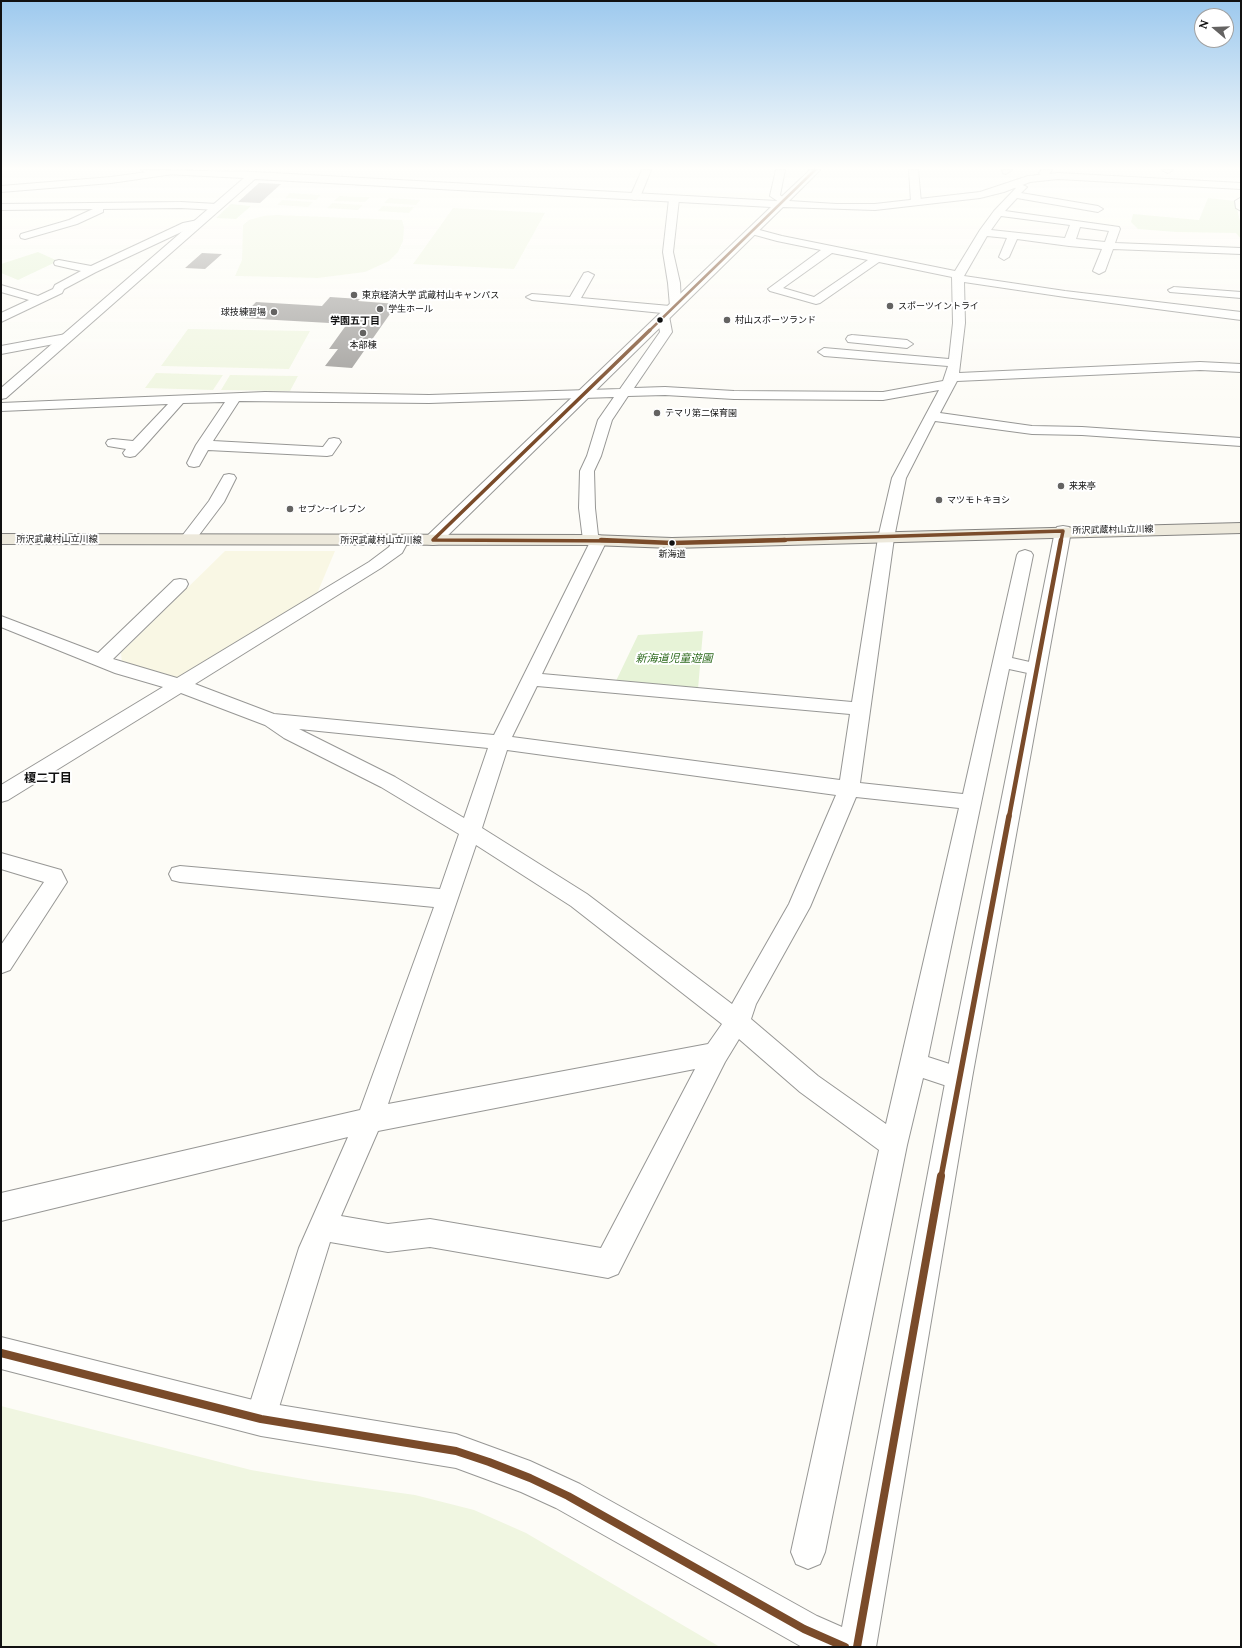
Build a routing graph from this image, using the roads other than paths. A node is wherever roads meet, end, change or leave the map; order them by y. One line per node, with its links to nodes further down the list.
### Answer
1 (1108, 246): 16 (street)
2 (141, 247): 15 (street)
3 (171, 247): 28 (street)
4 (669, 247): 25 (street)
5 (735, 247): 25 (street)
6 (820, 247): 10 (street)
7 (975, 247): 18 (street)
8 (1008, 247): 12 (street)
9 (1132, 247): 11 (street)
10 (830, 249): 13 (street); 13 (street)
11 (1241, 251)
12 (1004, 257)
13 (878, 258): 18 (street)
14 (59, 264): 15 (street)
15 (92, 270): 23 (street)
16 (1099, 271)
17 (588, 275): 24 (street)
18 (957, 277): 26 (street); 32 (street)
19 (1, 288): 23 (street)
20 (1174, 290): 21 (street)
21 (1241, 295)
22 (532, 297): 24 (street)
23 (39, 300): 27 (street)
24 (574, 301): 25 (street)
25 (670, 310): 38 (street); 39 (street)
26 (1241, 316)
27 (1, 318)
28 (66, 338): 33 (street); 40 (street)
29 (852, 339): 30 (street)
30 (918, 346)
31 (941, 348): 32 (street)
32 (956, 349): 35 (street)
33 (1, 350)
34 (824, 352): 35 (street)
35 (954, 363): 37 (street)
36 (1241, 368): 37 (street)
37 (950, 380): 39 (street); 44 (street)
38 (582, 394): 39 (street); 41 (street); 57 (street)
39 (624, 394): 58 (street)
40 (1, 395)
41 (234, 398): 42 (street); 48 (street)
42 (178, 401): 43 (street); 47 (street)
43 (1, 407)
44 (932, 416): 46 (street); 53 (street)
45 (334, 442): 48 (street)
46 (1241, 442)
47 (113, 443)
48 (203, 446): 49 (street)
49 (194, 463)
50 (229, 478): 55 (street)
51 (1241, 528): 52 (main road, 所沢武蔵村山立川線)
52 (1063, 531): 53 (main road, 所沢武蔵村山立川線); 64 (street)
53 (886, 538): 58 (main road, 所沢武蔵村山立川線); 67 (street)
54 (1, 539): 55 (main road, 所沢武蔵村山立川線)
55 (187, 540): 56 (main road, 所沢武蔵村山立川線)
56 (401, 540): 57 (main road, 所沢武蔵村山立川線); 66 (street)
57 (434, 540): 58 (main road, 所沢武蔵村山立川線)
58 (595, 540): 65 (street)
59 (1026, 555): 63 (street)
60 (180, 584): 62 (street)
61 (1, 621): 62 (street)
62 (102, 660): 66 (street)
63 (1003, 662): 64 (street); 72 (street)
64 (1037, 669): 81 (street)
65 (531, 679): 67 (street); 69 (street)
66 (179, 685): 68 (street); 71 (street)
67 (862, 709): 70 (street)
68 (272, 720): 69 (street); 73 (street)
69 (500, 742): 70 (street); 73 (street)
70 (849, 789): 72 (street); 78 (street)
71 (1, 795)
72 (971, 802): 80 (street)
73 (470, 831): 76 (street); 78 (street)
74 (1, 861): 77 (street)
75 (180, 874): 76 (street)
76 (448, 900): 82 (street)
77 (2, 963)
78 (737, 1022): 79 (street); 83 (street)
79 (716, 1054): 82 (street); 85 (street)
80 (914, 1064): 81 (street); 83 (street)
81 (959, 1078): 90 (street)
82 (369, 1120): 84 (street); 85 (street)
83 (894, 1145): 88 (street)
84 (1, 1207)
85 (323, 1227): 87 (street)
86 (1, 1353): 87 (street)
87 (261, 1419): 89 (street)
88 (808, 1552)
89 (845, 1647)
90 (857, 1647)

